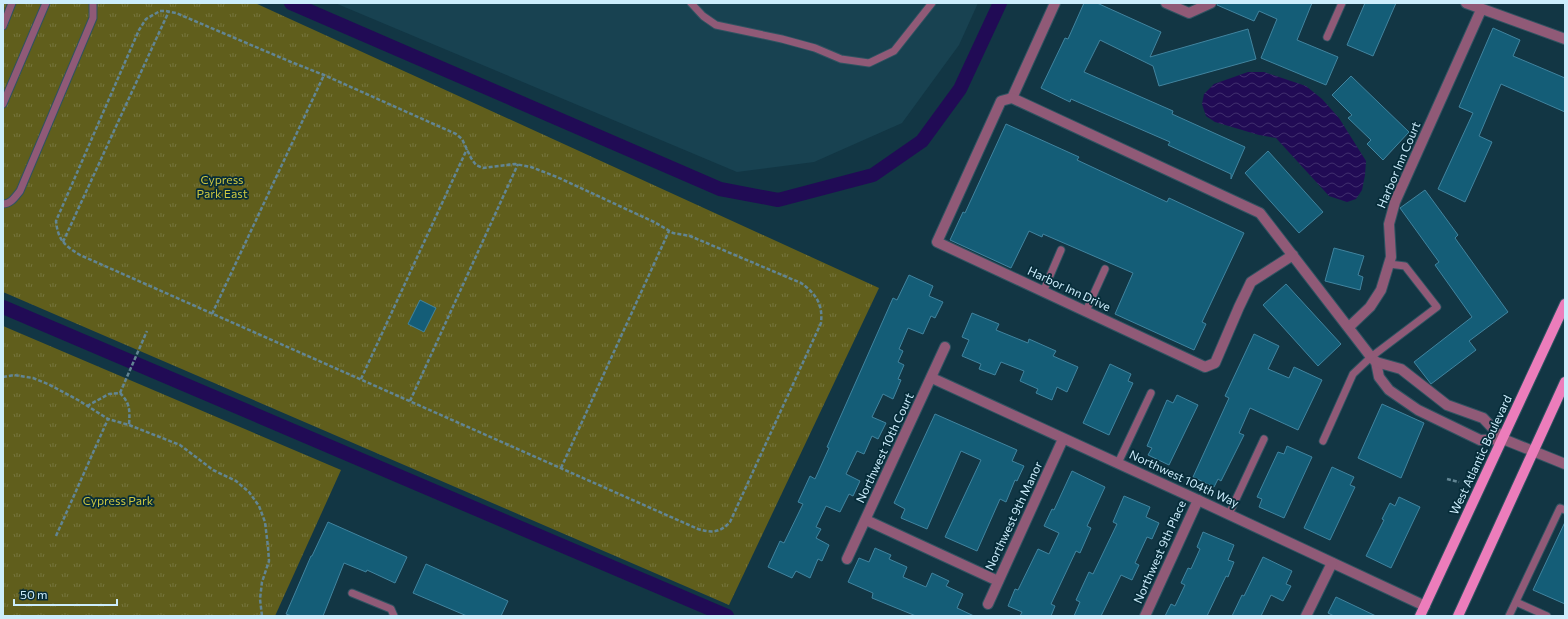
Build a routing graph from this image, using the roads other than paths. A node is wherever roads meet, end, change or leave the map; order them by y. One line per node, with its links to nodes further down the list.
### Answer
1 (12, 3): 12 (lane)
2 (46, 3): 16 (lane)
3 (93, 3): 17 (lane)
4 (691, 3): 5 (lane)
5 (932, 3)
6 (1055, 3): 15 (street, Harbor Inn Drive)
7 (1166, 3): 8 (street)
8 (1211, 3)
9 (1342, 3): 13 (lane)
10 (1466, 3): 11 (street)
11 (1481, 10): 14 (street); 20 (street, Harbor Inn Court)
12 (3, 26)
13 (1327, 37)
14 (1565, 39)
15 (1012, 98): 19 (street); 22 (street, Harbor Inn Drive)
16 (3, 104)
17 (3, 204)
18 (1061, 250): 22 (lane)
19 (1293, 255): 24 (street, Harbor Inn Drive); 25 (street)
20 (1389, 264): 25 (street, Harbor Inn Court); 27 (lane)
21 (1105, 269): 24 (lane)
22 (1043, 292): 24 (street, Harbor Inn Drive)
23 (1565, 304): 33 (main road, West Atlantic Boulevard)
24 (1086, 311)
25 (1349, 327): 27 (street)
26 (945, 347): 28 (street, Northwest 10th Court)
27 (1373, 359): 31 (street); 32 (street); 36 (lane)
28 (932, 378): 34 (street, Northwest 104th Way); 43 (street, Northwest 10th Court)
29 (1565, 382): 37 (main road)
30 (1151, 393): 38 (lane)
31 (1447, 404): 32 (street); 33 (street)
32 (1441, 420): 33 (street)
33 (1503, 438): 37 (street); 50 (main road, West Atlantic Boulevard)
34 (1063, 439): 38 (street, Northwest 104th Way); 46 (street, Northwest 9th Manor)
35 (1264, 439): 42 (lane)
36 (1323, 441)
37 (1533, 451): 39 (street); 55 (main road)
38 (1118, 463): 40 (street, Northwest 104th Way)
39 (1565, 464)
40 (1198, 500): 42 (street, Northwest 104th Way); 52 (street, Northwest 9th Place)
41 (1565, 510): 48 (lane)
42 (1229, 514): 45 (street, Northwest 104th Way)
43 (866, 520): 44 (street, Northwest 10th Court); 46 (street)
44 (847, 559)
45 (1332, 563): 50 (street, Northwest 104th Way); 53 (street)
46 (998, 581): 49 (street, Northwest 9th Manor)
47 (352, 593): 51 (lane)
48 (1516, 602): 56 (lane); 57 (lane)
49 (988, 604)
50 (1425, 606): 54 (main road, West Atlantic Boulevard)
51 (394, 616)
52 (1145, 616)
53 (1306, 616)
54 (1420, 616)
55 (1458, 616)
56 (1509, 616)
57 (1547, 616)

